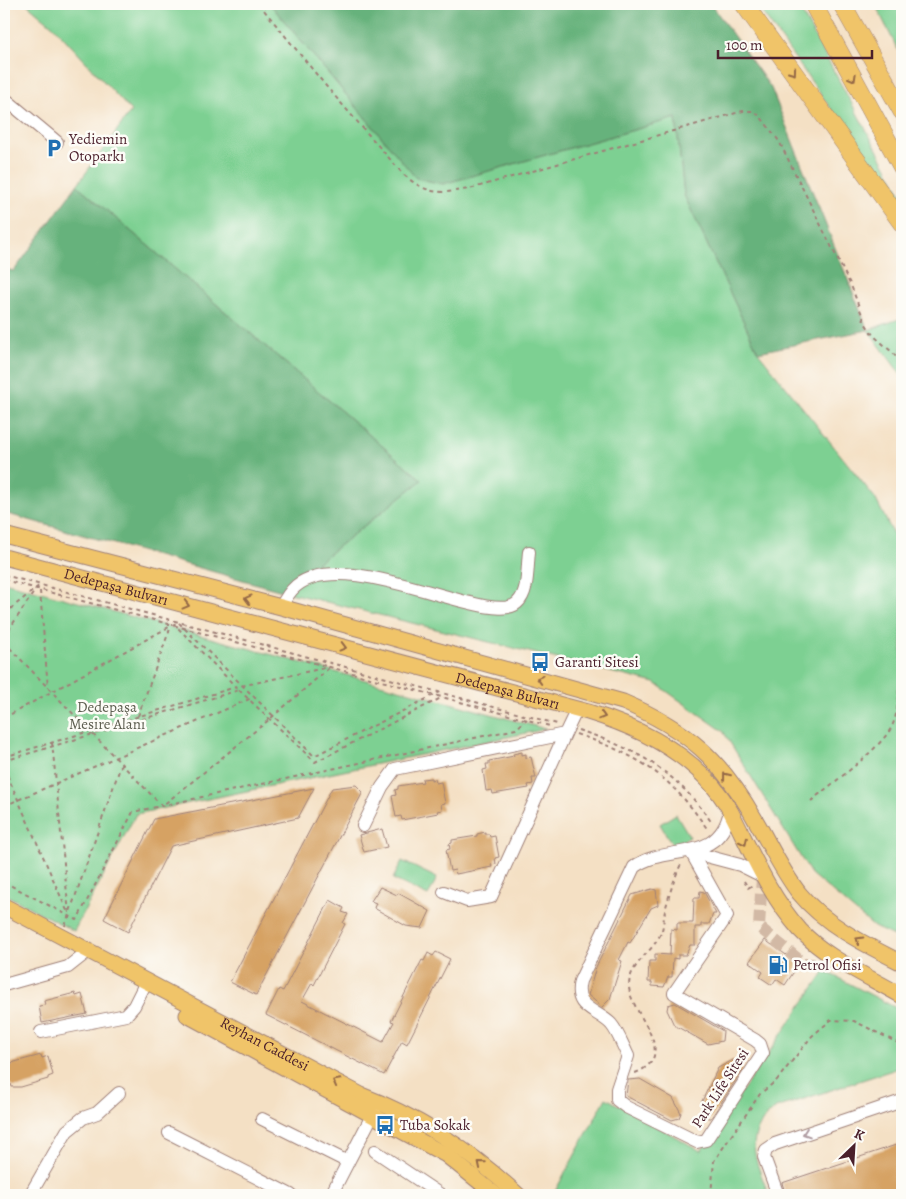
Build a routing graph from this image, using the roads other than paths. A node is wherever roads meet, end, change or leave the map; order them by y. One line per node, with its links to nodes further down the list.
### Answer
1 (744, 4): 8 (highway, one-way to 8)
2 (814, 4): 7 (highway, one-way to 7)
3 (842, 4): 5 (highway)
4 (4, 98): 6 (street)
5 (902, 111)
6 (57, 142)
7 (902, 167)
8 (902, 223)
9 (4, 535): 12 (main road, Dedepaşa Bulvarı, one-way to 9)
10 (529, 552): 12 (street)
11 (4, 557): 13 (main road, Dedepaşa Bulvarı, one-way to 13)
12 (280, 607): 23 (main road, Dedepaşa Bulvarı, one-way to 12)
13 (578, 709): 14 (street); 15 (main road, Dedepaşa Bulvarı, one-way to 15)
14 (567, 731): 16 (street); 19 (street)
15 (730, 811): 17 (street); 18 (main road, Dedepaşa Bulvarı, one-way to 18)
16 (363, 826)
17 (688, 852): 17 (street, Park Life Sitesi); 18 (street)
18 (758, 880): 26 (main road, Dedepaşa Bulvarı)
19 (444, 892)
20 (4, 906): 22 (main road, Reyhan Caddesi)
21 (4, 917): 22 (main road, Reyhan Caddesi)
22 (84, 955): 24 (street); 25 (main road, Reyhan Caddesi)
23 (902, 963)
24 (4, 985)
25 (144, 987): 27 (street); 30 (main road, Reyhan Caddesi)
26 (902, 996)
27 (41, 1032)
28 (119, 1093): 36 (street)
29 (902, 1100): 41 (street, one-way to 41)
30 (376, 1108): 34 (street); 35 (main road, Reyhan Caddesi); 40 (main road, Reyhan Caddesi, one-way to 30)
31 (262, 1119): 34 (street)
32 (168, 1133): 37 (street)
33 (375, 1151): 39 (street)
34 (348, 1162): 38 (street)
35 (491, 1194)
36 (30, 1195)
37 (291, 1195)
38 (331, 1195)
39 (441, 1195)
40 (518, 1195)
41 (778, 1195)

